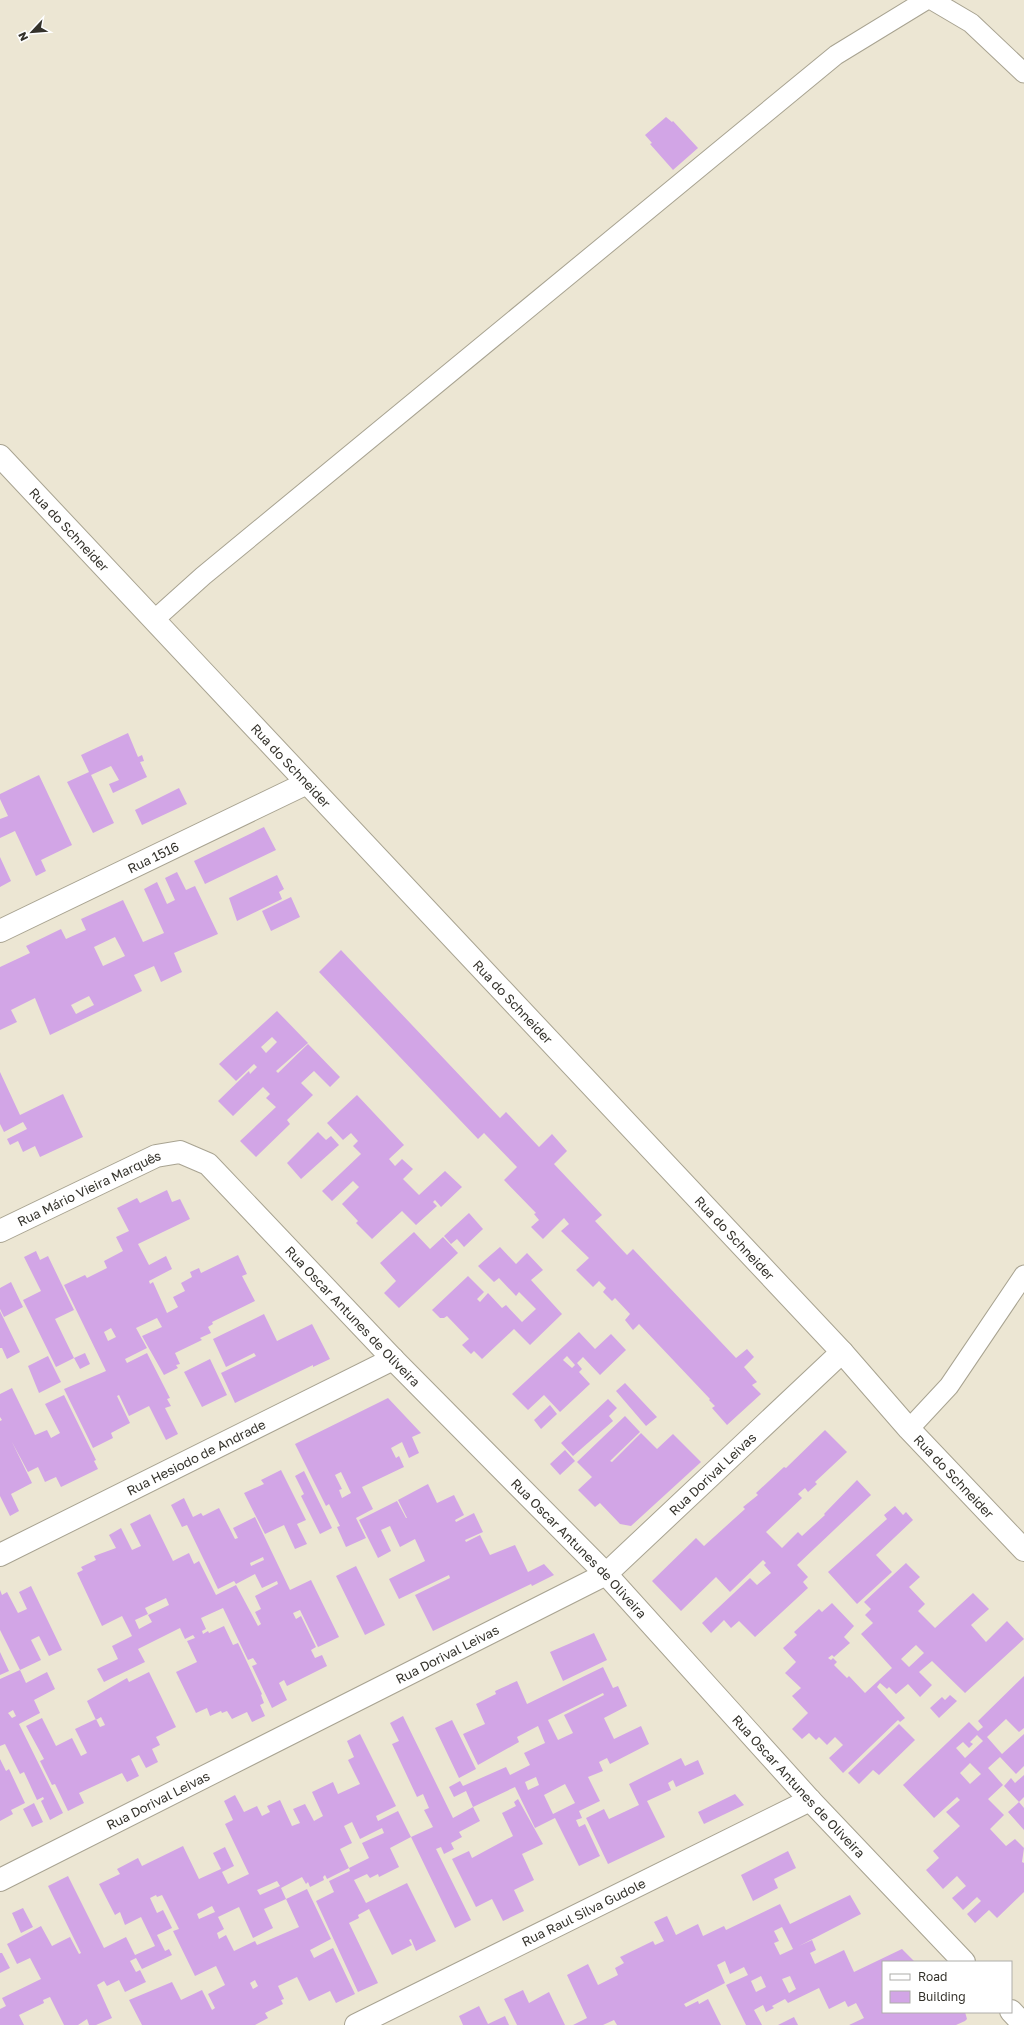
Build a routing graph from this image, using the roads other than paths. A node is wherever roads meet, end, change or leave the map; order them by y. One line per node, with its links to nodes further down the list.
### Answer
1 (926, 0): 5 (lane)
2 (932, 0): 3 (lane)
3 (1024, 72)
4 (0, 456): 5 (street, Rua do Schneider)
5 (154, 620): 6 (street, Rua do Schneider)
6 (307, 783): 7 (street, Rua 1516); 11 (street, Rua do Schneider)
7 (0, 931)
8 (180, 1152): 9 (street, Rua Mário Vieira Marquês); 12 (street, Rua Oscar Antunes de Oliveira)
9 (0, 1231)
10 (1024, 1275): 13 (lane)
11 (842, 1352): 13 (street, Rua do Schneider); 16 (street, Rua Dorival Leivas)
12 (393, 1359): 15 (street, Rua Hesiodo de Andrade); 16 (street, Rua Oscar Antunes de Oliveira)
13 (909, 1429): 14 (street, Rua do Schneider)
14 (1024, 1550)
15 (0, 1555)
16 (606, 1574): 17 (street, Rua Oscar Antunes de Oliveira); 18 (street, Rua Dorival Leivas)
17 (810, 1800): 19 (street, Rua Oscar Antunes de Oliveira); 20 (street, Rua Raul Silva Gudole)
18 (0, 1880)
19 (963, 1961)
20 (356, 2025)

